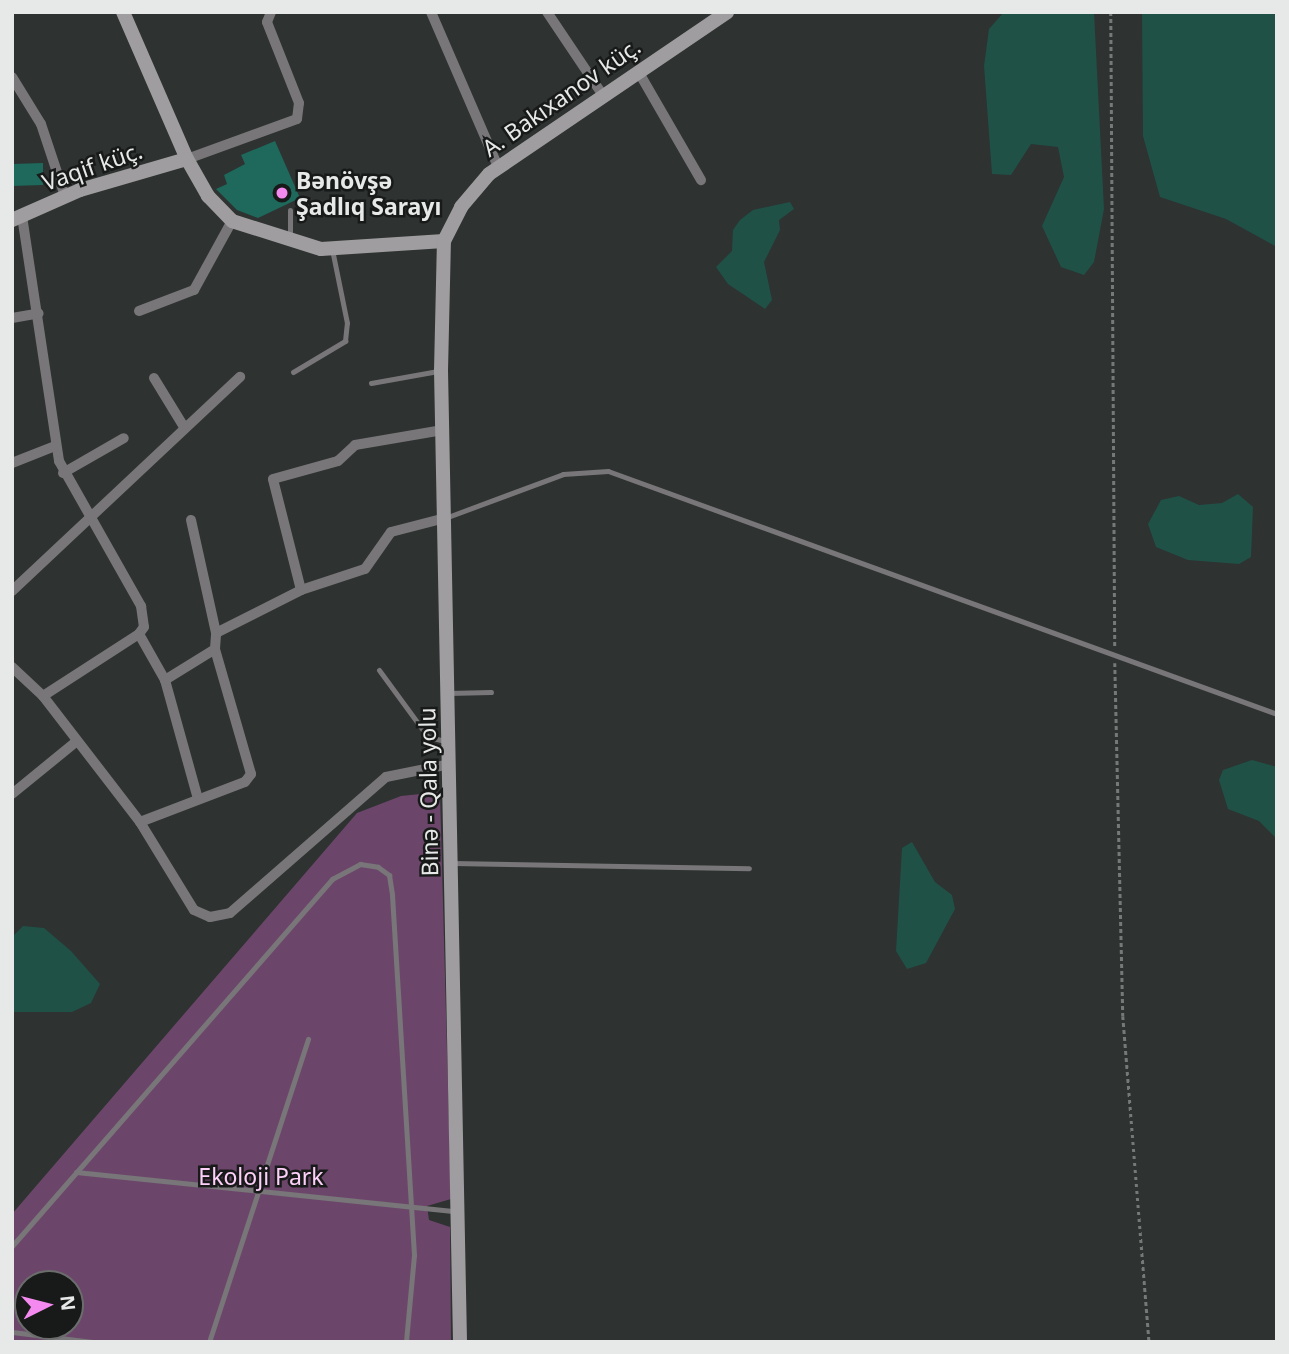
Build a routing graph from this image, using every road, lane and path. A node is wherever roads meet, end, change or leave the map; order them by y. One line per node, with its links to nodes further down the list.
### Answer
1 (123, 12): 11 (main road)
2 (271, 12): 11 (street)
3 (431, 12): 12 (street)
4 (547, 12): 9 (street)
5 (727, 12): 7 (main road, A. Bakıxanov küç.)
6 (1111, 12): 43 (path)
7 (638, 71): 9 (main road, A. Bakıxanov küç.); 13 (street)
8 (12, 77): 10 (street)
9 (602, 94): 12 (main road, A. Bakıxanov küç.)
10 (17, 96): 14 (street)
11 (187, 159): 14 (main road, Vaqif küç.); 17 (main road)
12 (498, 167): 18 (main road, A. Bakıxanov küç.)
13 (701, 180)
14 (65, 196): 16 (main road, Vaqif küç.)
15 (290, 210): 19 (lane)
16 (17, 218): 22 (street)
17 (232, 221): 19 (main road); 21 (street)
18 (444, 241): 20 (main road); 24 (main road, Binə - Qala yolu)
19 (290, 242): 20 (main road)
20 (332, 249): 25 (lane)
21 (139, 311)
22 (39, 313): 23 (street); 32 (street)
23 (12, 318)
24 (441, 371): 28 (lane); 30 (main road, Binə - Qala yolu)
25 (293, 372)
26 (240, 377): 29 (street)
27 (154, 378): 29 (street)
28 (371, 383)
29 (184, 427): 35 (street)
30 (443, 430): 36 (main road, Binə - Qala yolu); 38 (street)
31 (124, 438): 34 (street)
32 (55, 446): 33 (street); 34 (street)
33 (12, 463)
34 (63, 473): 35 (street)
35 (88, 518): 39 (street); 41 (street)
36 (445, 518): 38 (street); 43 (lane); 48 (main road, Binə - Qala yolu)
37 (191, 520): 40 (street)
38 (301, 590): 40 (street)
39 (12, 591)
40 (216, 633): 42 (street)
41 (139, 634): 46 (street); 49 (street)
42 (215, 649): 46 (street); 55 (street)
43 (1115, 655): 50 (lane); 70 (path)
44 (12, 667): 49 (street)
45 (379, 670): 52 (lane)
46 (165, 680): 55 (street)
47 (491, 692): 48 (lane)
48 (449, 693): 52 (main road, Binə - Qala yolu)
49 (43, 696): 51 (street)
50 (1277, 714)
51 (77, 741): 54 (street); 56 (street)
52 (450, 742): 53 (main road, Binə - Qala yolu)
53 (450, 764): 56 (street); 57 (main road, Binə - Qala yolu)
54 (12, 794)
55 (198, 799): 56 (street)
56 (140, 822)
57 (452, 863): 58 (lane); 63 (main road, Binə - Qala yolu)
58 (749, 868)
59 (308, 1040): 61 (lane)
60 (76, 1172): 61 (lane); 62 (lane); 64 (lane)
61 (257, 1192): 62 (lane); 67 (lane)
62 (412, 1210): 63 (lane); 68 (lane)
63 (461, 1211): 69 (main road, Binə - Qala yolu)
64 (12, 1246)
65 (12, 1332): 66 (lane)
66 (94, 1342)
67 (209, 1342)
68 (406, 1342)
69 (460, 1342)
70 (1149, 1342)

